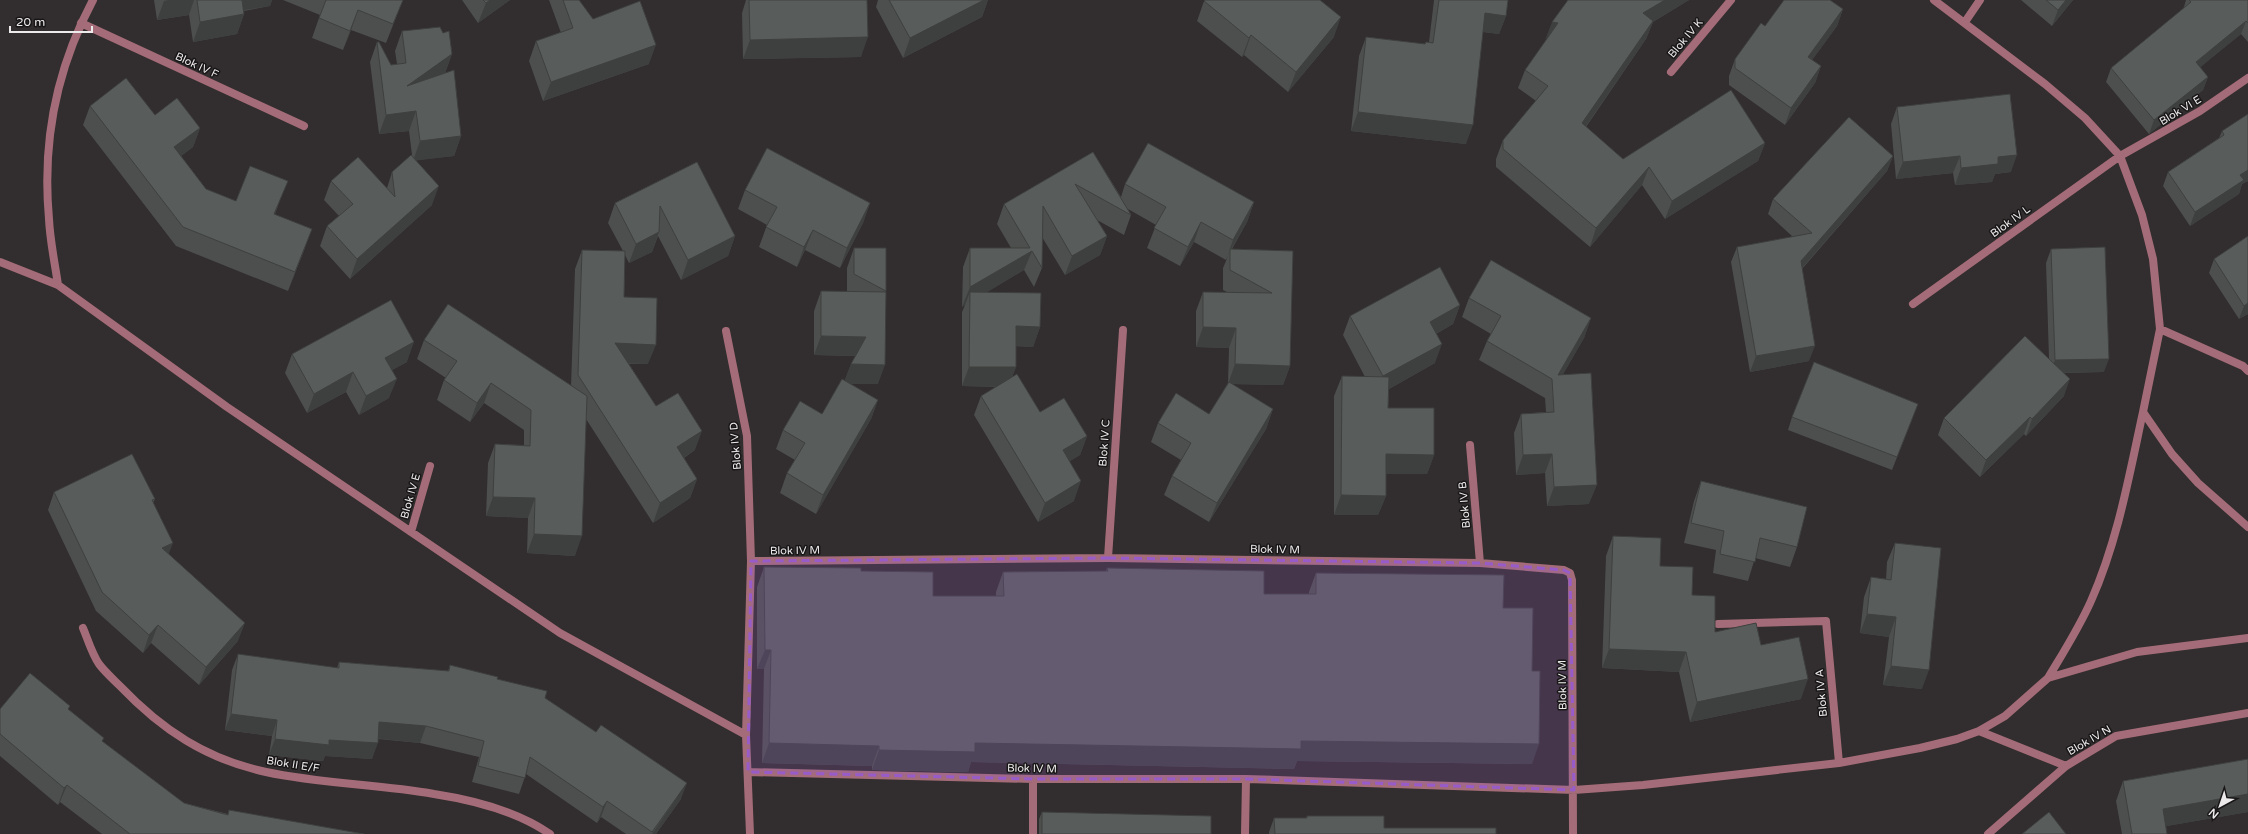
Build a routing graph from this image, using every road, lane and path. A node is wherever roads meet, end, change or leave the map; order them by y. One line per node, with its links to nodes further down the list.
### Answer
1 (93, 0): 6 (street)
2 (1731, 0): 7 (street, Blok IV K)
3 (1934, 0): 5 (street)
4 (1980, 0): 5 (street)
5 (1965, 22): 10 (street)
6 (81, 23): 9 (street, Blok IV F); 12 (street)
7 (1671, 72)
8 (2248, 78): 10 (street, Blok VI E)
9 (304, 126)
10 (2120, 156): 13 (street, Blok IV L); 14 (street)
11 (0, 262): 12 (street)
12 (58, 286): 22 (street)
13 (1913, 304)
14 (2160, 329): 17 (street); 18 (street)
15 (1123, 330): 23 (street, Blok IV C)
16 (726, 331): 24 (street, Blok IV D)
17 (2246, 367)
18 (2143, 412): 21 (street); 29 (street)
19 (1470, 446): 25 (street, Blok IV B)
20 (430, 466): 22 (street, Blok IV E)
21 (2248, 527)
22 (411, 532): 32 (street)
23 (1108, 558): 24 (street, Blok IV M); 25 (street, Blok IV M)
24 (751, 561): 32 (street, Blok IV D)
25 (1480, 563): 38 (street, Blok IV M)
26 (1718, 624): 33 (street, Blok IV A)
27 (83, 628): 39 (street, Blok II E/F)
28 (2248, 638): 29 (street)
29 (2048, 678): 31 (street)
30 (2248, 713): 34 (street, Blok IV N)
31 (1979, 731): 33 (street); 34 (street)
32 (746, 735): 35 (street, Blok IV D)
33 (1839, 763): 38 (street)
34 (2066, 766): 44 (street, Blok IV N)
35 (748, 772): 36 (street, Blok IV M); 40 (street, Blok IV D)
36 (1033, 779): 37 (street, Blok IV M); 41 (street)
37 (1246, 779): 38 (street, Blok IV M); 42 (street)
38 (1574, 790): 43 (street)
39 (550, 834)
40 (750, 834)
41 (1032, 834)
42 (1244, 834)
43 (1573, 834)
44 (1988, 834)

